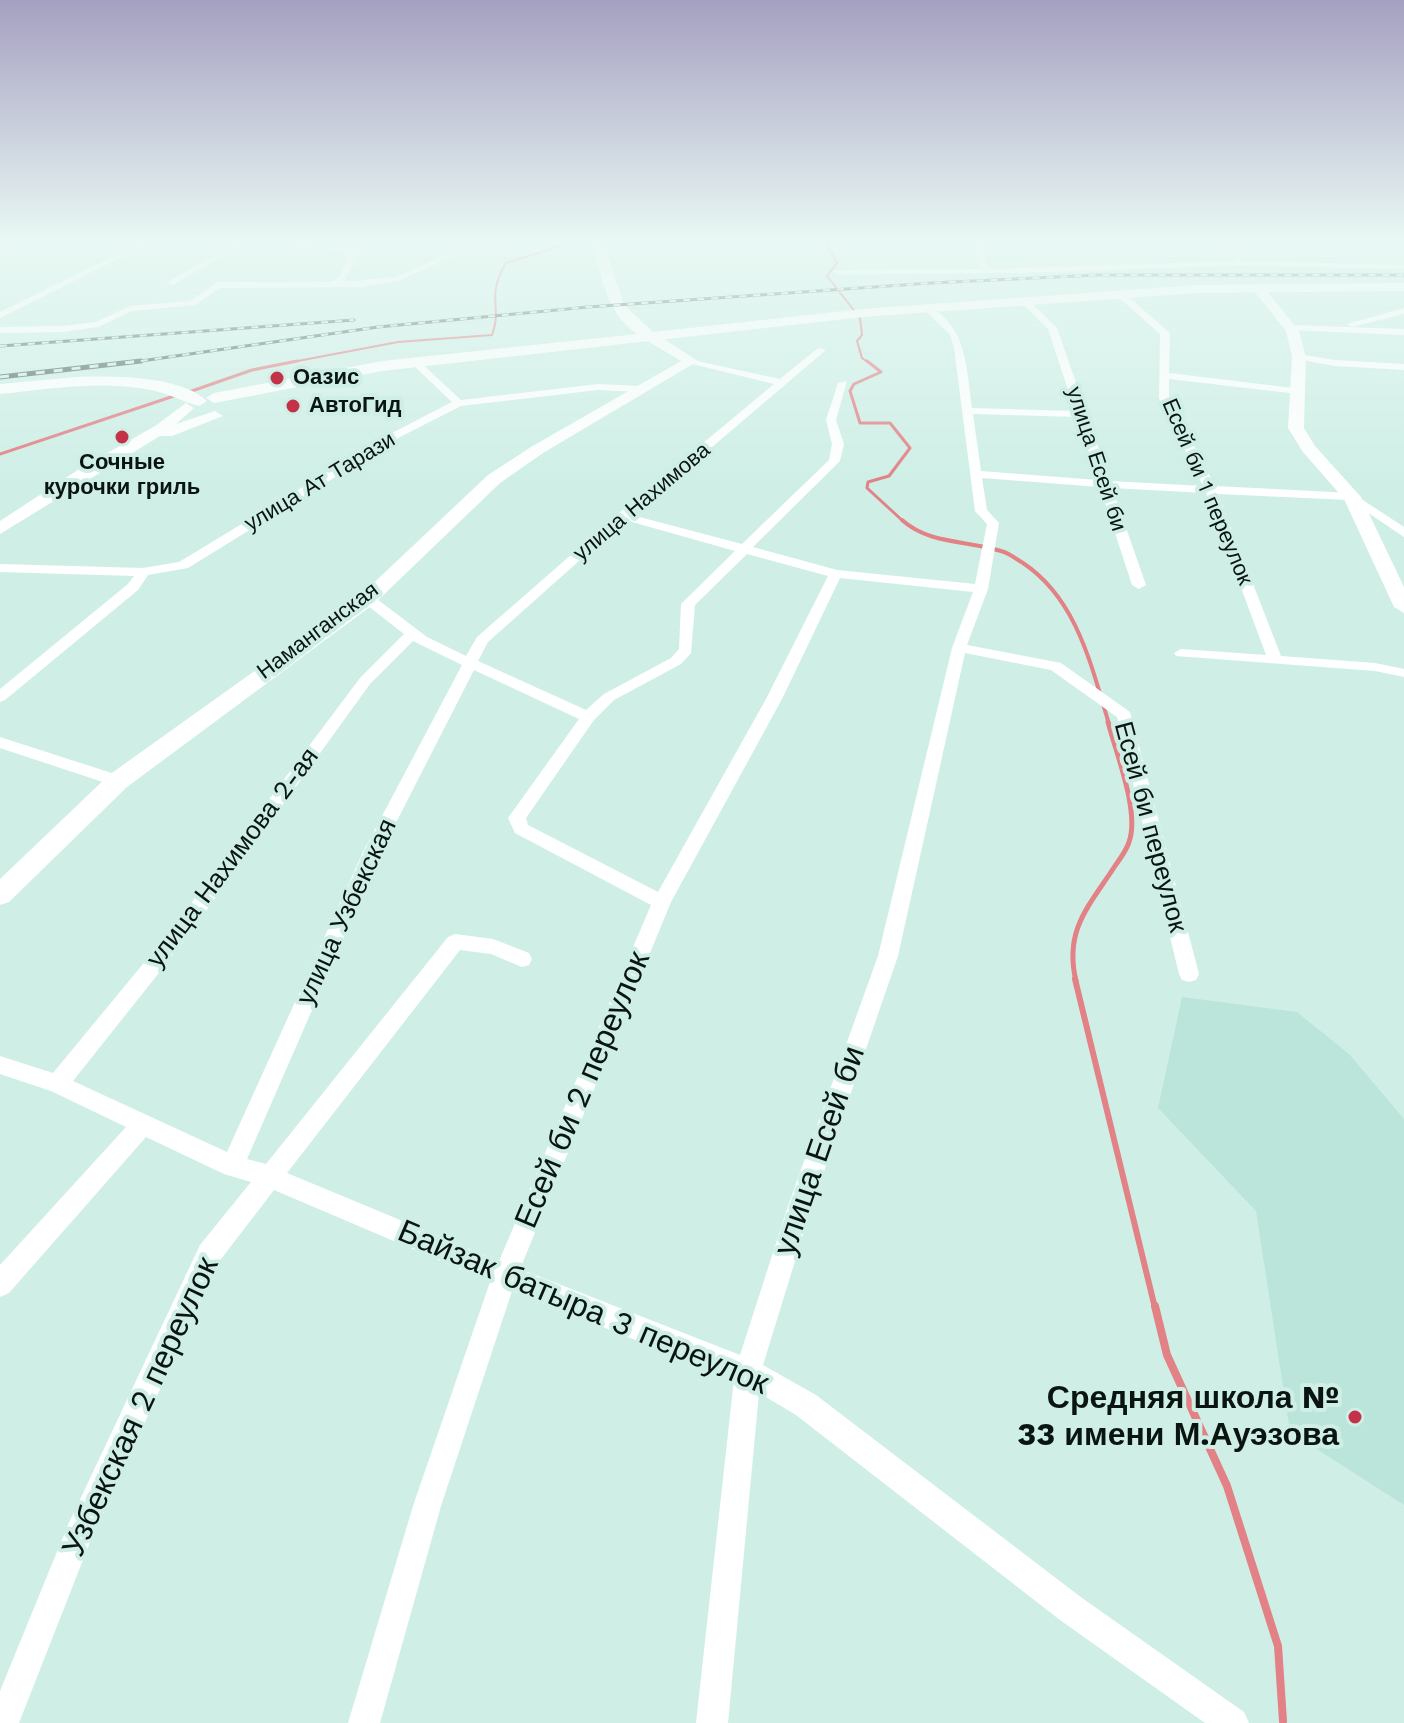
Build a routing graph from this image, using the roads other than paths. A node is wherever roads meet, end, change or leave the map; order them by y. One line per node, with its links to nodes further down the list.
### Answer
1 (110, 318): 13 (street)
2 (618, 318): 16 (main road)
3 (625, 318): 15 (main road)
4 (639, 318): 15 (main road)
5 (821, 318): 15 (main road)
6 (938, 318): 31 (street)
7 (1042, 318): 33 (street, улица Есей би)
8 (1148, 318): 22 (street, Есей би 1 переулок)
9 (1282, 318): 11 (street)
10 (1377, 318): 12 (street)
11 (1290, 328): 12 (street); 18 (street)
12 (1338, 329): 14 (street)
13 (0, 330)
14 (1404, 332)
15 (651, 337): 16 (main road); 19 (street)
16 (590, 343): 20 (main road)
17 (821, 350): 24 (street, улица Нахимова)
18 (1299, 357): 21 (street); 28 (street)
19 (691, 361): 24 (street); 27 (street, Наманганская)
20 (415, 362): 23 (main road); 30 (street)
21 (1404, 367)
22 (1163, 375): 28 (street); 37 (street, Есей би 1 переулок)
23 (317, 379): 29 (main road); 32 (main road)
24 (783, 383): 39 (street, улица Нахимова)
25 (843, 383): 42 (street)
26 (0, 389): 29 (main road)
27 (641, 389): 30 (street, улица Ат Тарази); 48 (street, Наманганская)
28 (1298, 391): 38 (street)
29 (199, 402): 32 (main road); 32 (main road); 34 (street)
30 (459, 403): 44 (street, улица Ат Тарази)
31 (966, 411): 33 (street); 35 (street)
32 (221, 414): 34 (street)
33 (1081, 414): 36 (street, улица Есей би)
34 (137, 445): 40 (street)
35 (975, 474): 36 (street); 47 (street, улица Есей би)
36 (1103, 484): 37 (street); 46 (street, улица Есей би)
37 (1211, 490): 38 (street); 53 (street, Есей би 1 переулок)
38 (1352, 497): 41 (street); 49 (street)
39 (623, 516): 42 (street); 54 (street, улица Нахимова)
40 (0, 529)
41 (1404, 533)
42 (745, 548): 45 (street); 57 (street)
43 (0, 568): 44 (street, улица Ат Тарази)
44 (143, 572): 56 (street)
45 (836, 574): 47 (street); 61 (street, Есей би 2 переулок)
46 (1139, 585)
47 (981, 589): 51 (street, улица Есей би)
48 (368, 599): 50 (street); 59 (street, Наманганская)
49 (1404, 607)
50 (411, 635): 54 (street); 65 (street, улица Нахимова 2-ая)
51 (959, 648): 63 (street, Есей би переулок); 71 (street, улица Есей би)
52 (1181, 653): 53 (street)
53 (1275, 659): 55 (street)
54 (470, 661): 57 (street); 67 (street, улица Узбекская)
55 (1404, 673)
56 (0, 697)
57 (588, 717): 61 (street)
58 (0, 742): 59 (street)
59 (118, 781): 60 (street, Наманганская)
60 (0, 895)
61 (662, 902): 69 (street, Есей би 2 переулок)
62 (522, 959): 68 (street, Узбекская 2 переулок)
63 (1189, 974)
64 (0, 1065): 65 (street, Байзак батыра 3 переулок)
65 (57, 1084): 66 (street, Байзак батыра 3 переулок)
66 (141, 1126): 67 (street, Байзак батыра 3 переулок); 70 (street)
67 (232, 1166): 68 (street, Байзак батыра 3 переулок)
68 (269, 1176): 69 (street, Байзак батыра 3 переулок); 72 (street, Узбекская 2 переулок)
69 (505, 1276): 71 (street, Байзак батыра 3 переулок); 73 (street, Есей би 2 переулок)
70 (0, 1284)
71 (748, 1371): 74 (street, улица Есей би); 75 (street, Байзак батыра 3 переулок)
72 (3, 1723)
73 (364, 1723)
74 (712, 1723)
75 (1233, 1723)

